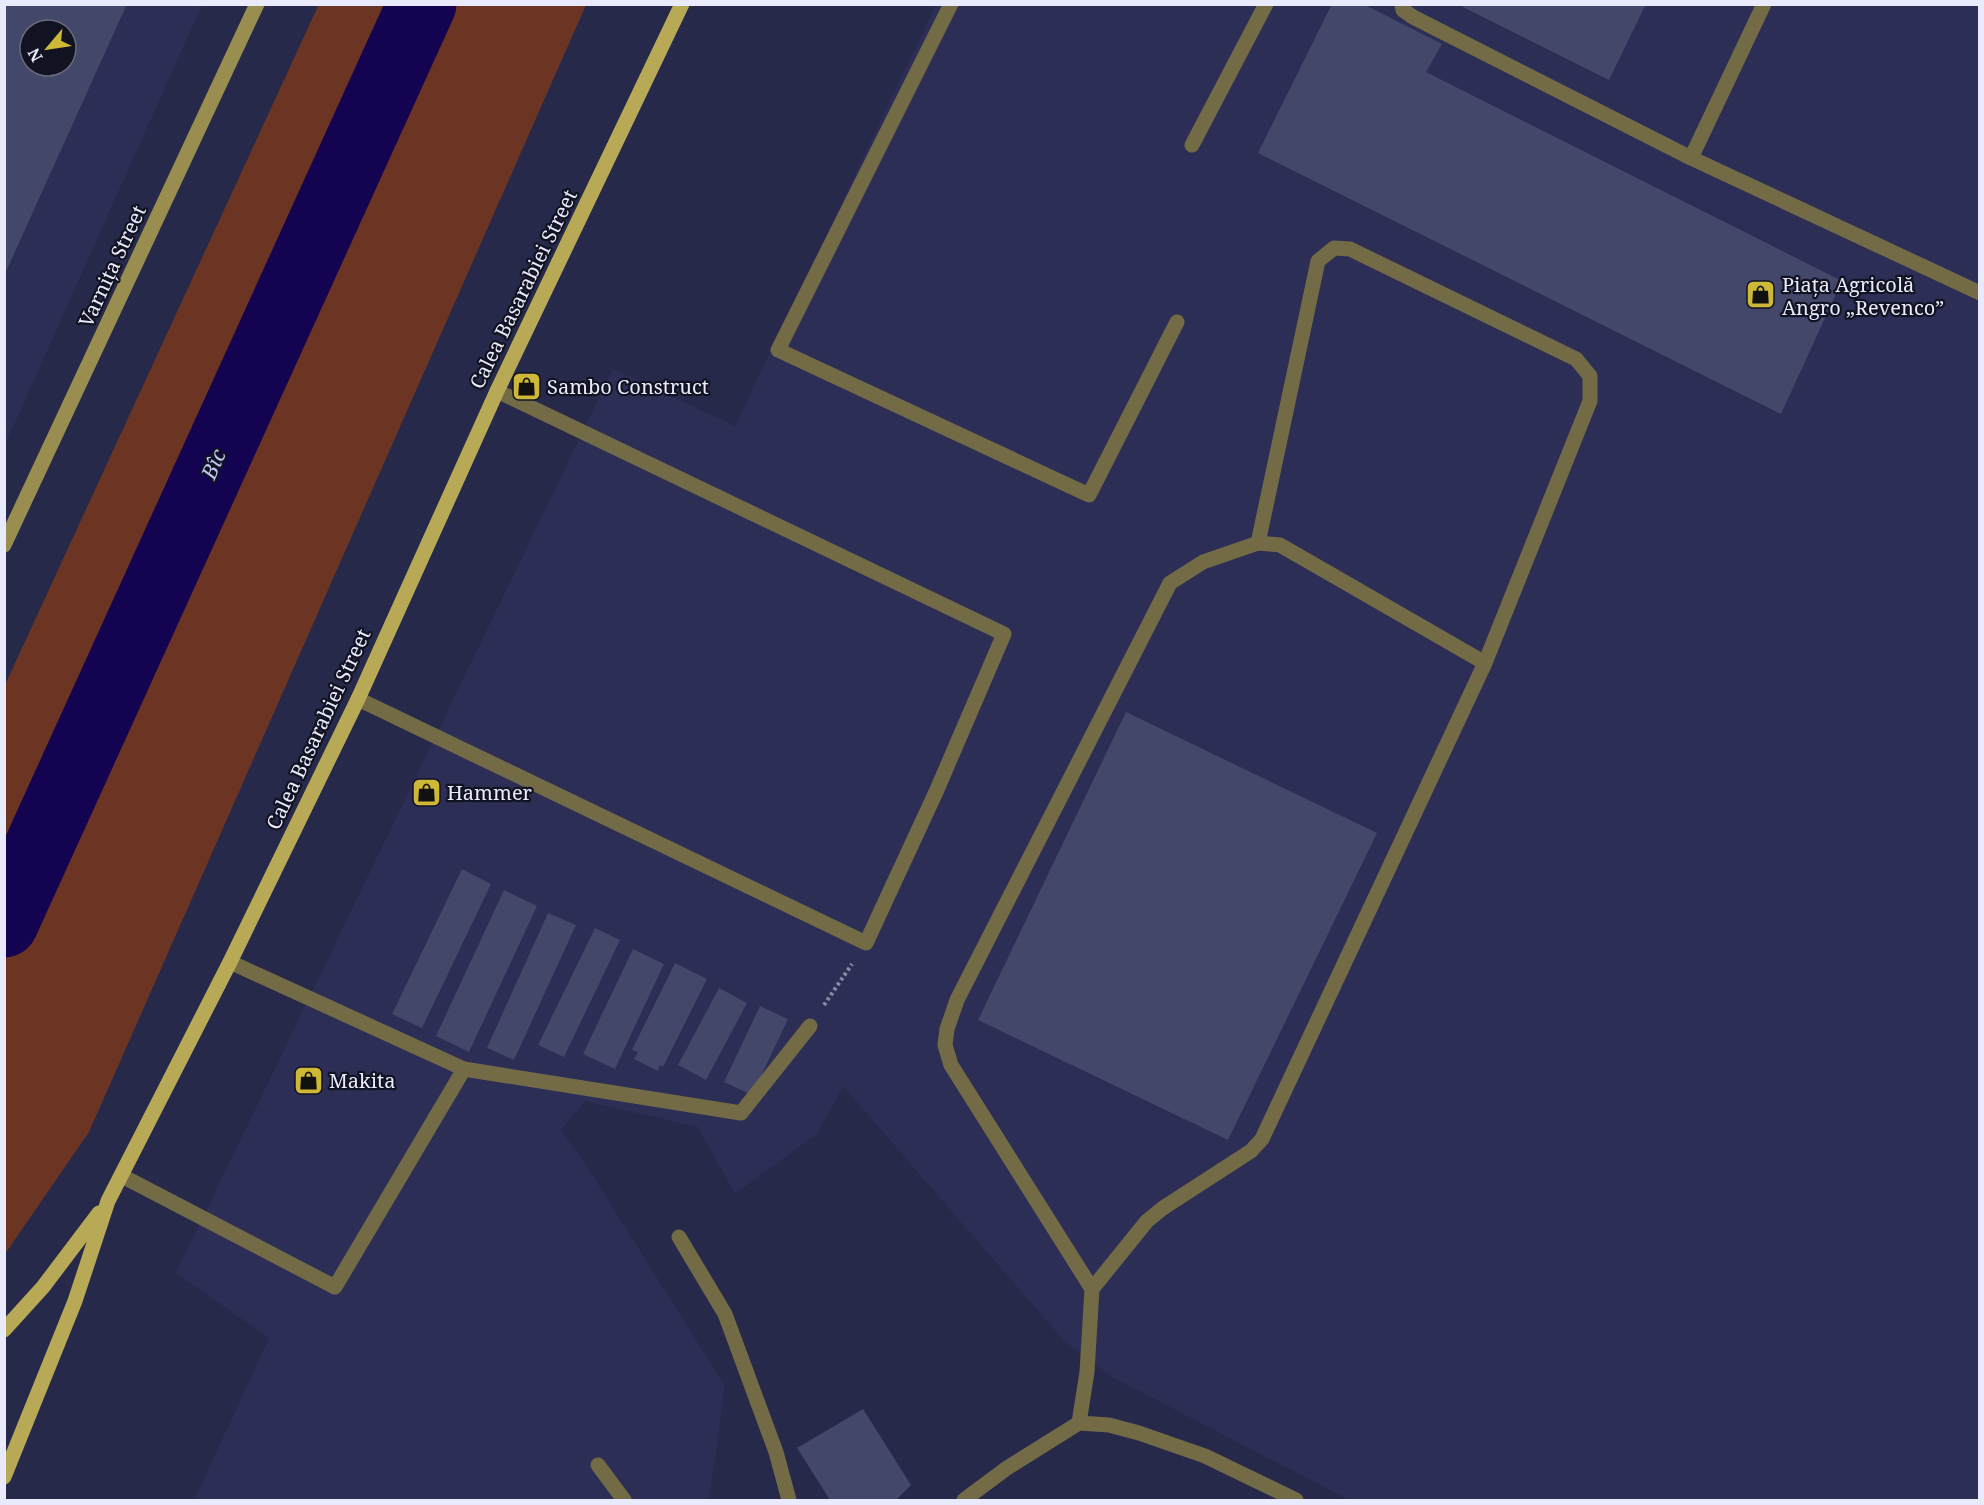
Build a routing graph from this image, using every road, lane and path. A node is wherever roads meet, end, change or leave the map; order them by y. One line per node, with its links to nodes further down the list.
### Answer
1 (257, 4): 13 (street, Varnița Street)
2 (682, 4): 11 (main road, Calea Basarabiei Street)
3 (951, 4): 10 (lane)
4 (1266, 4): 7 (lane)
5 (1402, 4): 8 (lane)
6 (1764, 4): 8 (lane)
7 (1192, 145)
8 (1691, 158): 9 (lane)
9 (1980, 293)
10 (1176, 322)
11 (496, 391): 15 (main road, Calea Basarabiei Street); 16 (lane)
12 (1258, 543): 14 (lane); 14 (lane); 23 (lane)
13 (4, 545)
14 (1485, 663): 23 (lane)
15 (358, 699): 16 (lane); 17 (main road, Calea Basarabiei Street)
16 (866, 943): 18 (path)
17 (230, 962): 19 (lane); 20 (main road, Calea Basarabiei Street)
18 (810, 1026): 19 (lane)
19 (464, 1069): 20 (lane)
20 (122, 1176): 21 (main road, Calea Basarabiei Street)
21 (108, 1201): 24 (main road); 27 (main road, Calea Basarabiei Street)
22 (679, 1237): 29 (lane)
23 (1092, 1289): 25 (lane)
24 (4, 1330)
25 (1079, 1423): 30 (lane); 31 (lane)
26 (598, 1465): 28 (lane)
27 (4, 1477)
28 (624, 1500)
29 (789, 1500)
30 (964, 1500)
31 (1296, 1500)

